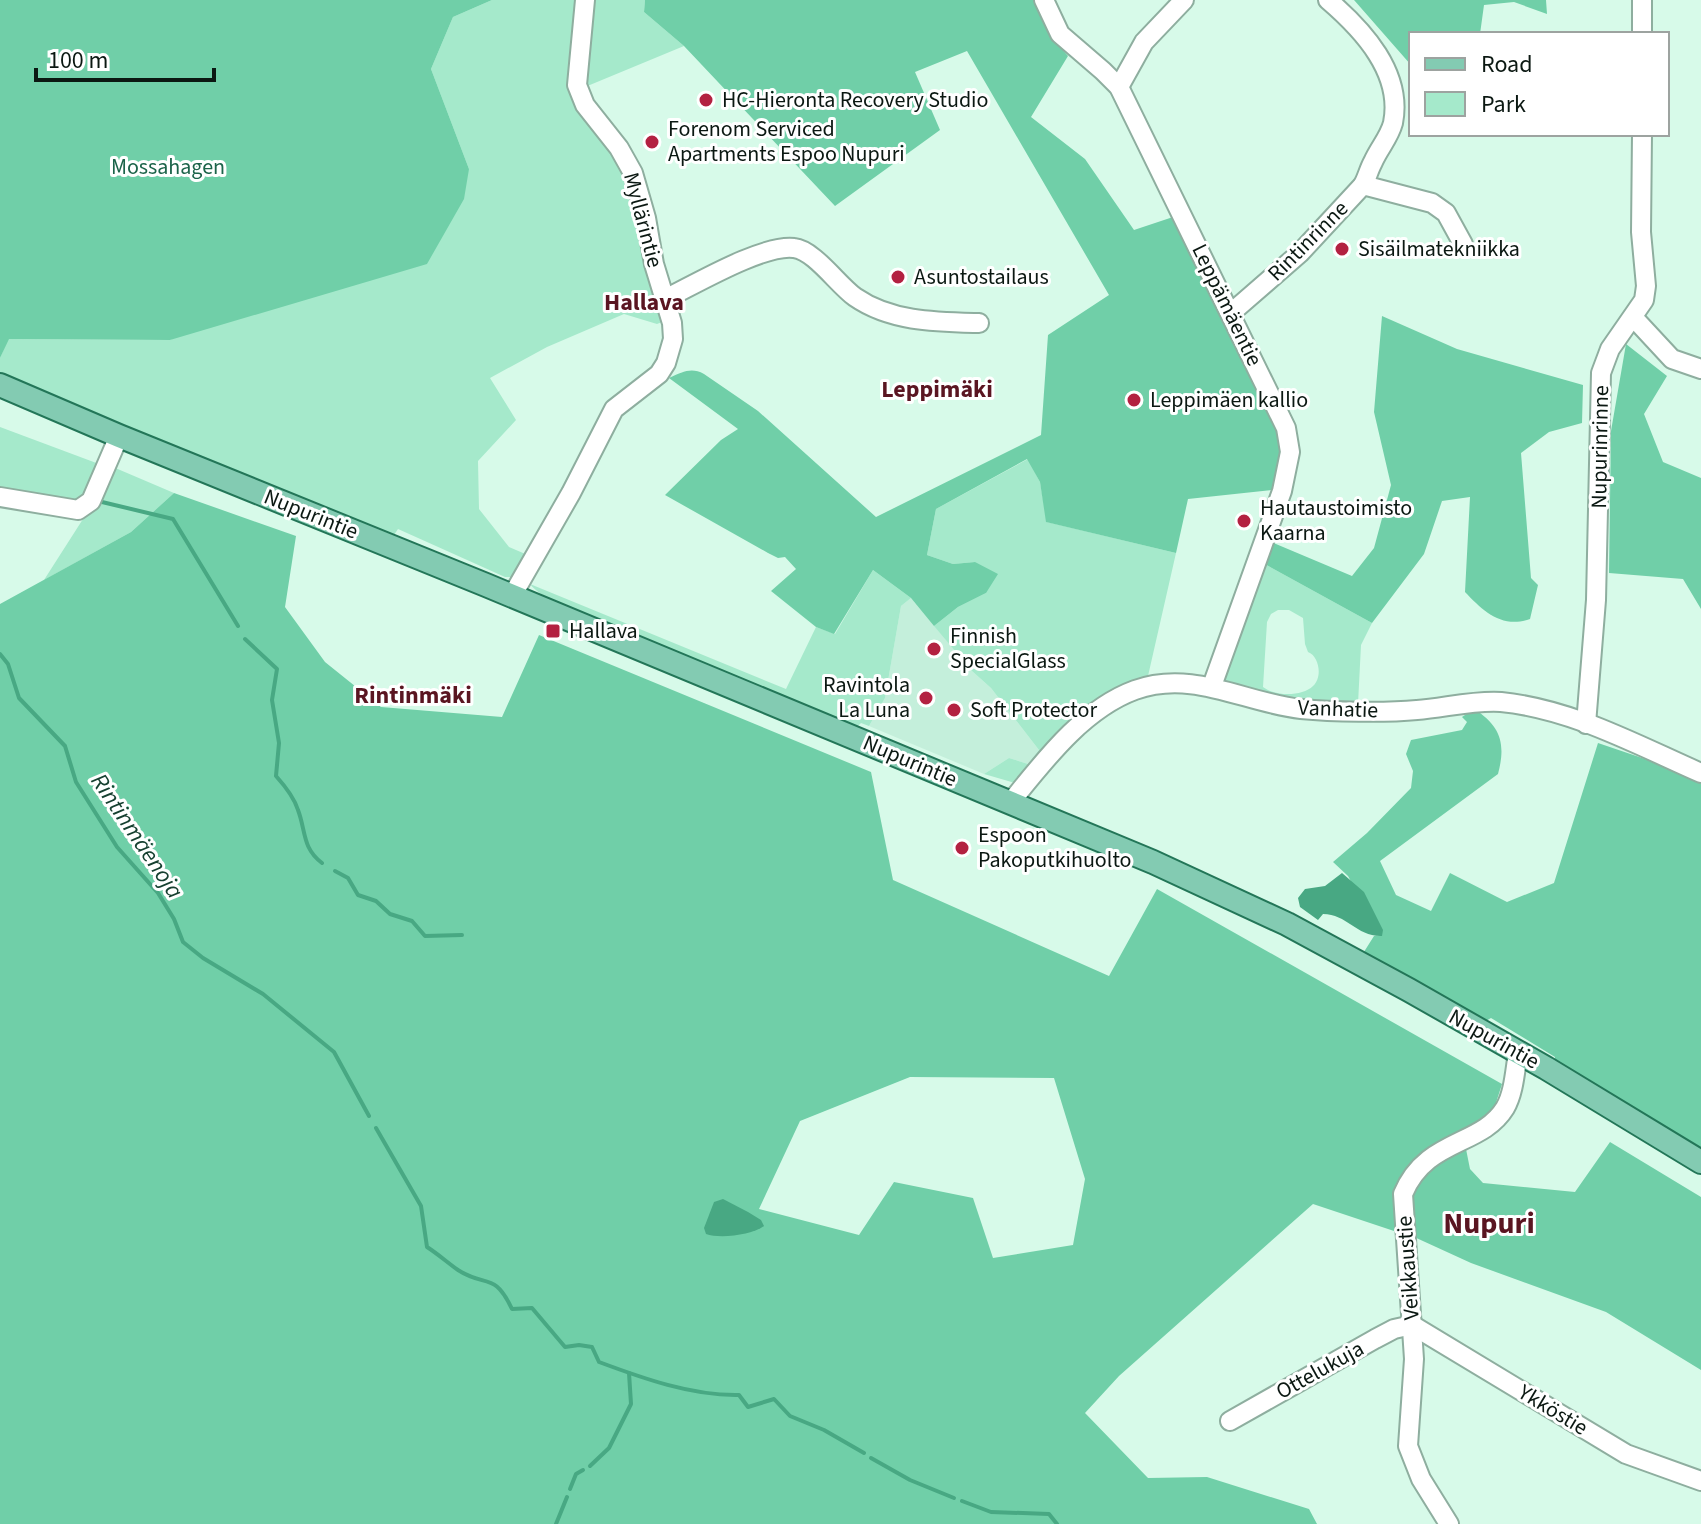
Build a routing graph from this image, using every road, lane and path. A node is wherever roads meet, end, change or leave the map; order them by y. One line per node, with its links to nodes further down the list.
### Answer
1 (585, 0): 11 (street, Myllärintie)
2 (1044, 0): 7 (street, Leppämäentie)
3 (1184, 0): 7 (street)
4 (1328, 0): 9 (street)
5 (1642, 0): 6 (street)
6 (1642, 32)
7 (1119, 87): 12 (street, Leppämäentie)
8 (1642, 136): 13 (street, Nupurinrinne)
9 (1363, 185): 10 (street, Rintinrinne); 12 (street, Rintinrinne)
10 (1463, 244)
11 (665, 299): 14 (street); 19 (street, Myllärintie)
12 (1231, 313): 20 (street, Leppämäentie)
13 (1633, 317): 15 (street); 21 (street, Nupurinrinne)
14 (979, 323)
15 (1701, 369)
16 (0, 385): 17 (main road, Nupurintie)
17 (119, 436): 18 (street); 19 (main road, Nupurintie)
18 (0, 497)
19 (512, 596): 23 (main road, Nupurintie)
20 (1212, 686): 21 (street, Vanhatie); 23 (street, Vanhatie)
21 (1586, 724): 22 (street, Vanhatie)
22 (1701, 773)
23 (1010, 803): 24 (main road, Nupurintie)
24 (1518, 1053): 25 (main road, Nupurintie); 26 (street, Veikkaustie)
25 (1701, 1162)
26 (1412, 1325): 27 (street, Ottelukuja); 28 (street, Ykköstie); 29 (street, Veikkaustie)
27 (1230, 1421)
28 (1701, 1481)
29 (1449, 1524)

